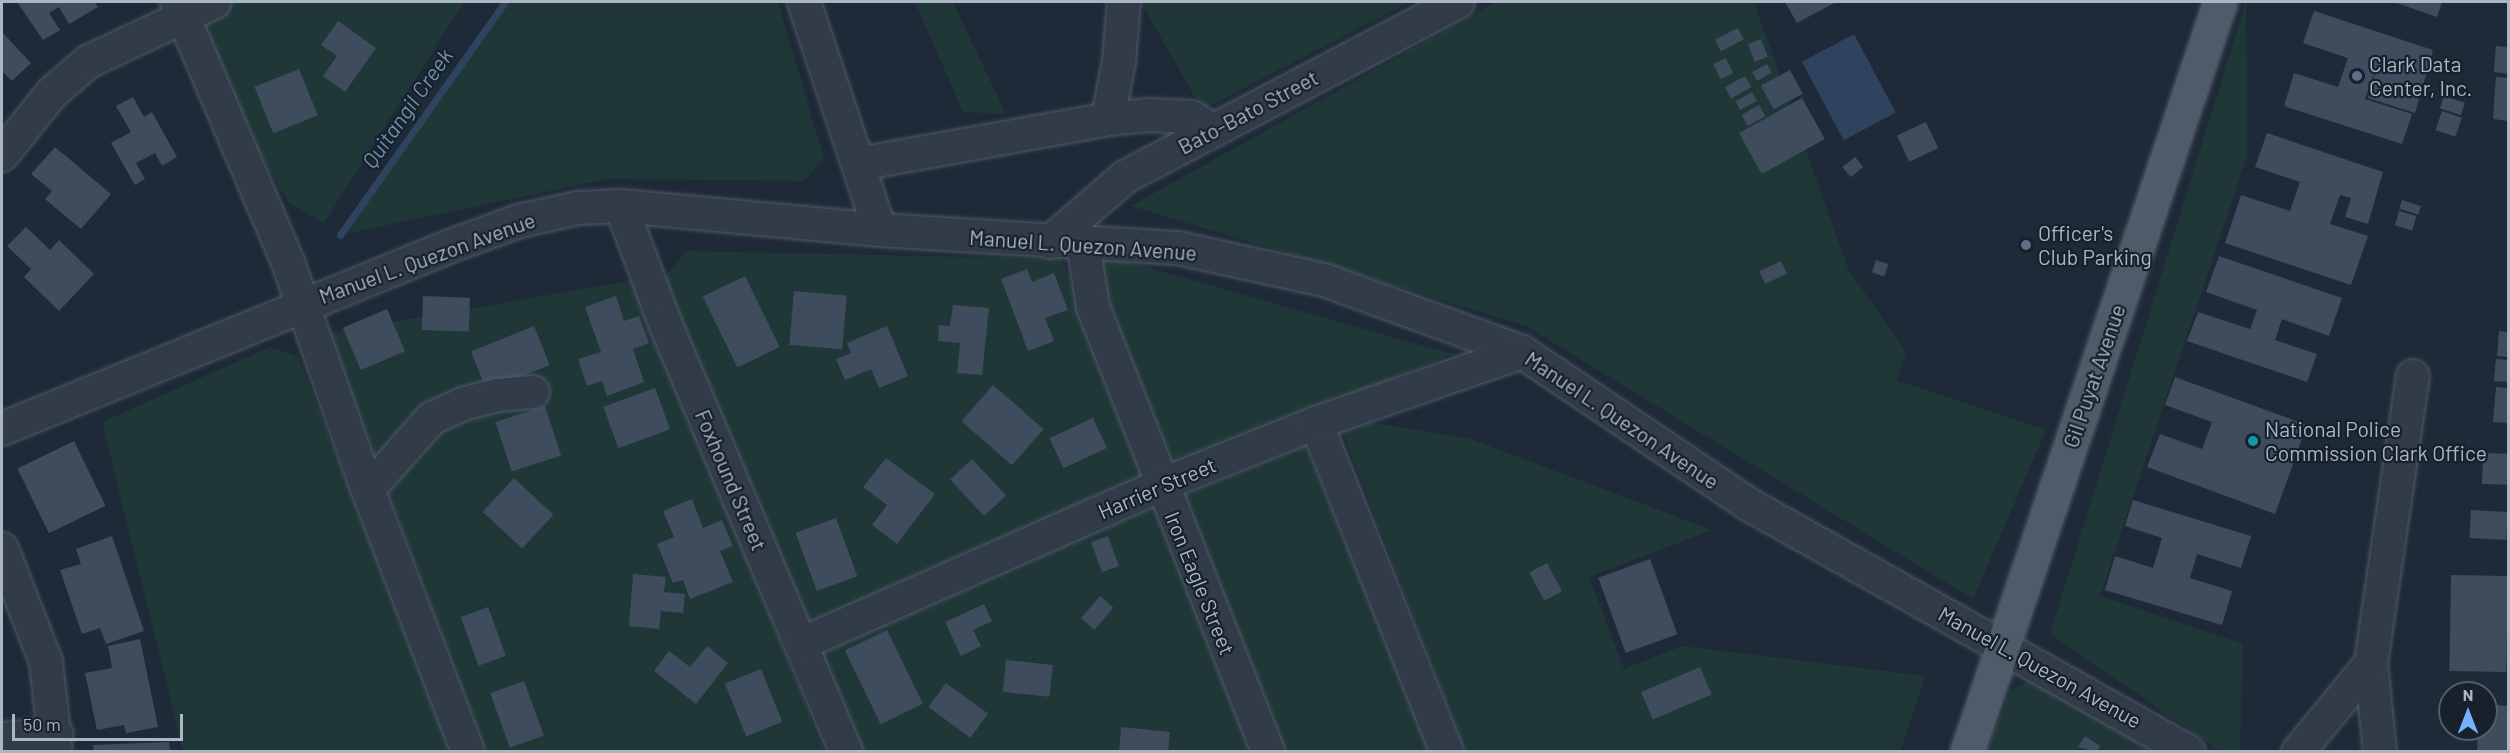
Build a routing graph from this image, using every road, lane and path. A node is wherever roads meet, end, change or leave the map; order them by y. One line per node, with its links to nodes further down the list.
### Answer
1 (215, 2): 6 (street)
2 (804, 2): 10 (street)
3 (1124, 2): 7 (street)
4 (1458, 2): 8 (street, Bato-Bato Street)
5 (2220, 2): 25 (main road, Gil Puyat Avenue)
6 (180, 9): 9 (street); 15 (street)
7 (1108, 119): 8 (street); 10 (street)
8 (1213, 131): 13 (street, Bato-Bato Street)
9 (2, 155)
10 (860, 164): 12 (street)
11 (621, 207): 12 (street, Manuel L. Quezon Avenue); 15 (street, Manuel L. Quezon Avenue); 24 (street, Foxhound Street)
12 (880, 230): 13 (street, Manuel L. Quezon Avenue)
13 (1050, 242): 14 (street, Manuel L. Quezon Avenue)
14 (1083, 242): 16 (street, Manuel L. Quezon Avenue); 21 (street, Iron Eagle Street)
15 (302, 303): 20 (street, Manuel L. Quezon Avenue); 22 (street)
16 (1522, 352): 19 (street, Harrier Street); 25 (street, Manuel L. Quezon Avenue)
17 (2413, 376): 26 (street)
18 (533, 392): 22 (street)
19 (1316, 423): 21 (street, Harrier Street); 32 (street)
20 (2, 429)
21 (1161, 485): 24 (street, Harrier Street); 31 (street, Iron Eagle Street)
22 (368, 490): 29 (street)
23 (2, 549): 28 (street)
24 (801, 644): 30 (street, Foxhound Street)
25 (2003, 645): 33 (main road, Gil Puyat Avenue); 34 (street, Manuel L. Quezon Avenue)
26 (2371, 663): 35 (street); 36 (street)
27 (2, 739): 28 (street)
28 (56, 742)
29 (468, 752)
30 (846, 752)
31 (1268, 752)
32 (1447, 752)
33 (1967, 752)
34 (2189, 752)
35 (2298, 752)
36 (2380, 752)

